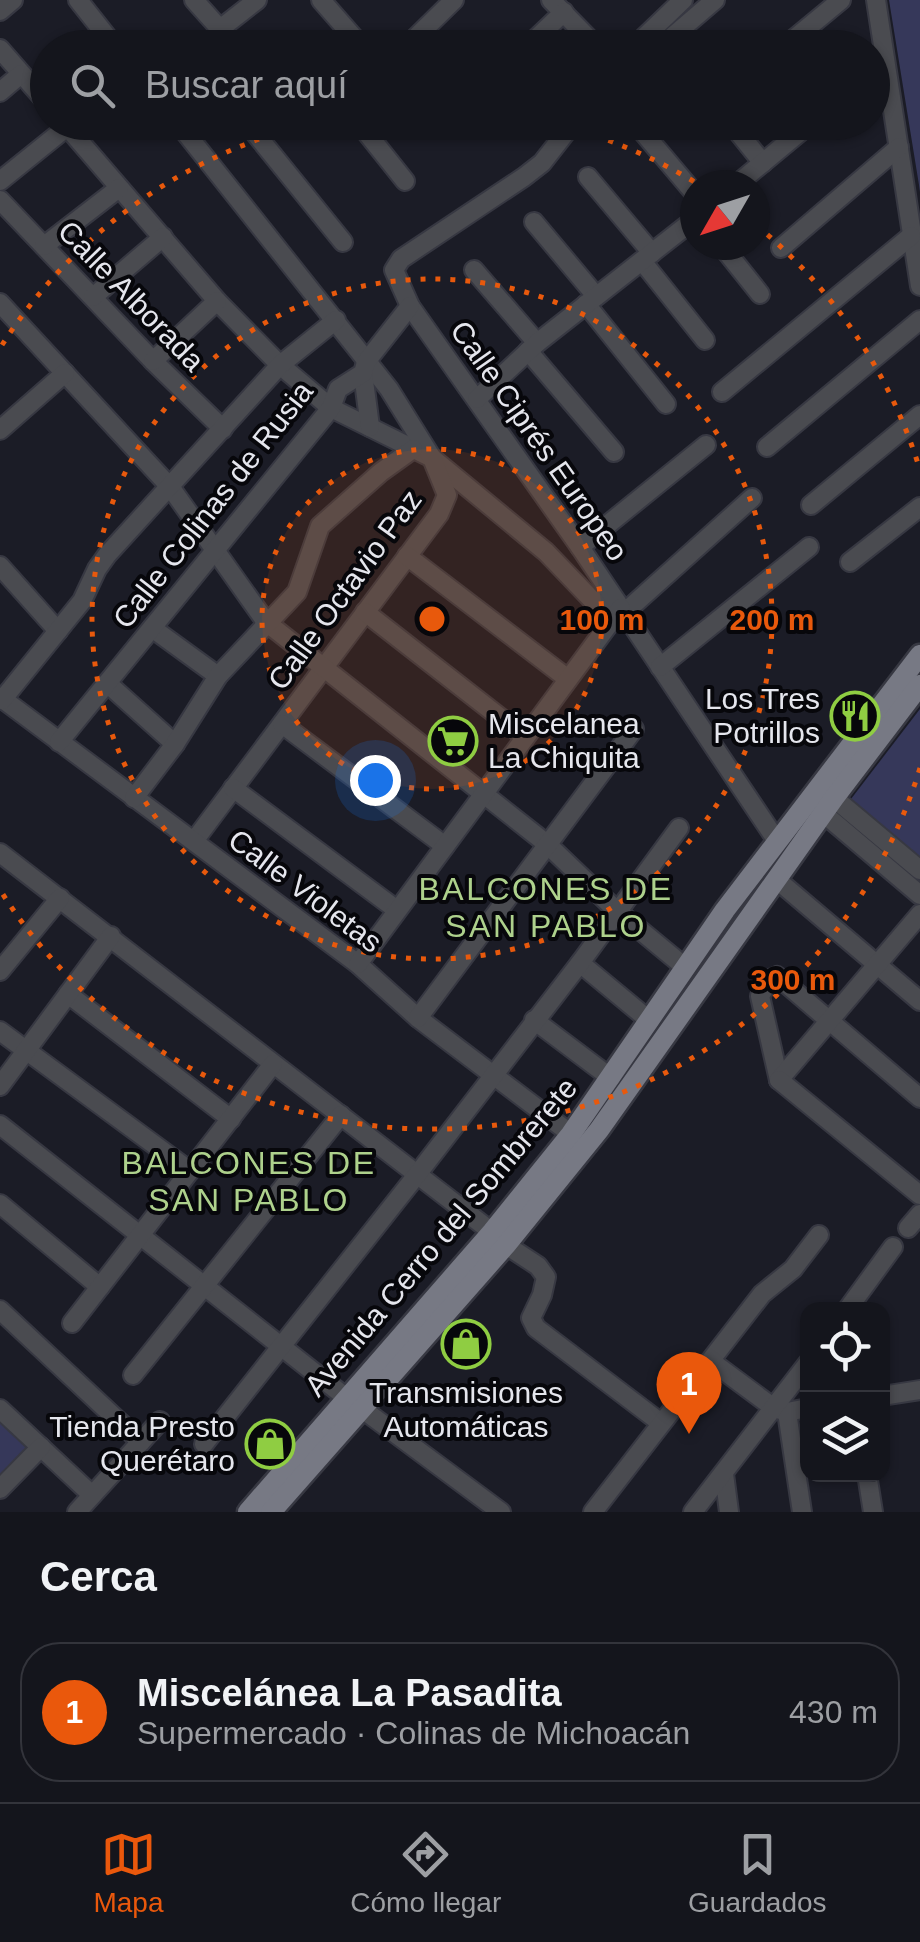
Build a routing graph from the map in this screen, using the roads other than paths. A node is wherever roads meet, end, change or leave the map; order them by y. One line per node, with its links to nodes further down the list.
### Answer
1 (14, 0): 12 (street)
2 (78, 0): 14 (street)
3 (194, 0): 4 (street)
4 (256, 0)
5 (321, 0): 15 (street)
6 (715, 0): 13 (street)
7 (841, 0): 21 (street)
8 (876, 0): 22 (street)
9 (444, 3): 16 (street)
10 (672, 3): 13 (street); 19 (street)
11 (557, 6): 17 (street); 18 (street)
12 (0, 11)
13 (687, 24): 20 (street)
14 (102, 30)
15 (347, 30)
16 (421, 30)
17 (539, 30)
18 (580, 30)
19 (649, 30)
20 (680, 30)
21 (804, 30)
22 (877, 30)
23 (0, 48): 24 (street)
24 (22, 74): 25 (street); 26 (street)
25 (30, 83)
26 (0, 92)
27 (890, 111): 37 (street)
28 (47, 140): 42 (street)
29 (78, 140): 44 (street)
30 (191, 140): 66 (street, Calle Octavio Paz)
31 (260, 140): 52 (street)
32 (372, 140): 43 (street)
33 (560, 140): 64 (street, Calle Ciprés Europeo)
34 (649, 140): 40 (street)
35 (744, 140): 38 (street)
36 (790, 140): 38 (street)
37 (899, 147): 45 (street); 54 (street)
38 (762, 163): 39 (street)
39 (754, 170)
40 (680, 176)
41 (588, 177): 55 (street)
42 (0, 181)
43 (405, 181)
44 (119, 188): 51 (street); 53 (street)
45 (905, 196): 47 (street); 50 (street)
46 (0, 200): 53 (street, Calle Alborada)
47 (920, 212)
48 (534, 222): 61 (street)
49 (680, 231): 55 (street)
50 (911, 236): 58 (street); 75 (street)
51 (163, 237): 60 (street); 62 (street)
52 (342, 242)
53 (44, 246): 60 (street, Calle Alborada)
54 (780, 248)
55 (647, 257): 61 (street); 69 (street)
56 (733, 260): 59 (street)
57 (474, 270): 70 (street)
58 (920, 284)
59 (760, 294)
60 (93, 297): 71 (street, Calle Alborada)
61 (591, 300): 70 (street); 77 (street)
62 (217, 301): 71 (street); 72 (street)
63 (0, 303): 65 (street)
64 (410, 306): 73 (street, Calle Colinas de Rusia); 76 (street, Calle Ciprés Europeo)
65 (15, 319): 68 (street); 74 (street)
66 (336, 320): 72 (street); 73 (street, Calle Octavio Paz)
67 (920, 320): 84 (street)
68 (0, 333)
69 (705, 340)
70 (533, 347): 76 (street); 86 (street)
71 (153, 362): 81 (street, Calle Alborada)
72 (280, 364): 78 (street); 81 (street)
73 (365, 368): 78 (street, Calle Colinas de Rusia); 80 (street); 87 (street, Calle Octavio Paz)
74 (65, 373): 82 (street); 88 (street)
75 (722, 392)
76 (477, 398): 92 (street, Calle Ciprés Europeo)
77 (666, 404)
78 (331, 408): 80 (street); 94 (street, Calle Colinas de Rusia)
79 (920, 415): 90 (street)
80 (370, 427): 85 (street)
81 (223, 429): 88 (street)
82 (0, 430)
83 (706, 444): 92 (street)
84 (766, 448)
85 (414, 450): 87 (street); 100 (street)
86 (614, 452)
87 (432, 458): 95 (street, Calle Octavio Paz); 98 (street)
88 (171, 488): 94 (street); 102 (street)
89 (752, 498): 98 (street)
90 (811, 505)
91 (920, 506): 96 (street)
92 (580, 546): 98 (street, Calle Ciprés Europeo)
93 (808, 547): 105 (street)
94 (214, 549): 100 (street); 101 (street, Calle Colinas de Rusia)
95 (407, 556): 99 (street, Calle Octavio Paz); 107 (street)
96 (850, 562)
97 (4, 580): 102 (street)
98 (620, 608): 105 (street, Calle Ciprés Europeo); 107 (street)
99 (365, 612): 104 (street, Calle Octavio Paz); 113 (street)
100 (267, 624): 104 (street); 106 (street)
101 (152, 628): 106 (street); 108 (street, Calle Colinas de Rusia)
102 (58, 631): 110 (street)
103 (920, 656): 122 (main road, Avenida Cerro del Sombrerete)
104 (323, 668): 111 (street, Calle Octavio Paz); 117 (street)
105 (660, 668): 122 (street, Calle Ciprés Europeo)
106 (218, 676): 115 (street)
107 (568, 679): 113 (street)
108 (107, 683): 114 (street, Calle Colinas de Rusia); 115 (street)
109 (920, 685): 119 (main road, Avenida Cerro del Sombrerete)
110 (1, 698): 114 (street, Calle Violetas)
111 (282, 724): 116 (street, Calle Octavio Paz); 124 (street)
112 (634, 729): 123 (street)
113 (524, 736): 117 (street)
114 (59, 742): 118 (street, Calle Violetas)
115 (175, 744): 118 (street)
116 (233, 788): 121 (street, Calle Octavio Paz); 130 (street)
117 (482, 793): 123 (street); 124 (street)
118 (134, 798): 121 (street, Calle Violetas)
119 (828, 806): 126 (street); 127 (main road, Avenida Cerro del Sombrerete); 128 (street)
120 (679, 828): 131 (street)
121 (194, 841): 135 (street, Calle Violetas)
122 (776, 841): 137 (main road, Avenida Cerro del Sombrerete)
123 (547, 844): 131 (street); 141 (street)
124 (445, 846): 130 (street)
125 (0, 853): 129 (street)
126 (920, 870)
127 (776, 879): 136 (street); 147 (main road, Avenida Cerro del Sombrerete)
128 (920, 895)
129 (60, 898): 133 (street); 138 (street)
130 (397, 910): 135 (street)
131 (618, 911): 134 (street); 137 (street)
132 (920, 914): 136 (street)
133 (111, 936): 139 (street); 148 (street)
134 (580, 963): 142 (street); 144 (street)
135 (358, 964): 141 (street, Calle Violetas)
136 (877, 964): 140 (street); 143 (street)
137 (686, 968): 144 (main road, Avenida Cerro del Sombrerete)
138 (0, 972)
139 (68, 994): 146 (street); 155 (street)
140 (920, 1000)
141 (418, 1018): 149 (street, Calle Violetas)
142 (534, 1020): 149 (street); 150 (street)
143 (830, 1020): 151 (street); 151 (street); 153 (street)
144 (650, 1021): 147 (main road, Avenida Cerro del Sombrerete)
145 (0, 1031): 146 (street)
146 (27, 1050): 152 (street); 158 (street)
147 (639, 1055): 150 (main road, Avenida Cerro del Sombrerete); 164 (main road, Avenida Cerro del Sombrerete)
148 (273, 1064): 154 (street); 155 (street)
149 (494, 1074): 157 (street, Calle Violetas); 159 (street)
150 (611, 1078): 157 (main road, Avenida Cerro del Sombrerete)
151 (779, 1080): 160 (street)
152 (0, 1086)
153 (920, 1098)
154 (341, 1115): 159 (street); 166 (street)
155 (231, 1119): 158 (street)
156 (0, 1124): 162 (street)
157 (571, 1134): 164 (main road, Avenida Cerro del Sombrerete)
158 (190, 1171): 162 (street)
159 (416, 1176): 164 (street); 171 (street)
160 (920, 1195)
161 (0, 1204): 167 (street)
162 (141, 1234): 166 (street); 167 (street)
163 (819, 1234): 172 (street)
164 (499, 1238): 177 (main road, Avenida Cerro del Sombrerete); 182 (street)
165 (894, 1246): 168 (street)
166 (205, 1285): 171 (street); 173 (street)
167 (100, 1286): 170 (street)
168 (853, 1302)
169 (0, 1310): 183 (street)
170 (72, 1322)
171 (282, 1343): 177 (street); 184 (street)
172 (712, 1362): 180 (street); 182 (street)
173 (133, 1376)
174 (800, 1377): 180 (street)
175 (920, 1390): 176 (street)
176 (890, 1395)
177 (355, 1404): 191 (main road, Avenida Cerro del Sombrerete); 192 (main road, Avenida Cerro del Sombrerete); 193 (street)
178 (0, 1408): 185 (street)
179 (800, 1409): 180 (street)
180 (781, 1410): 186 (street); 197 (street)
181 (160, 1421): 183 (street)
182 (661, 1423): 194 (street)
183 (141, 1442): 189 (street)
184 (204, 1444)
185 (41, 1447): 188 (street); 189 (street)
186 (724, 1474): 195 (street); 196 (street)
187 (868, 1482): 198 (street)
188 (0, 1488)
189 (92, 1495): 190 (street)
190 (77, 1512)
191 (248, 1512)
192 (271, 1512)
193 (501, 1512)
194 (593, 1512)
195 (693, 1512)
196 (729, 1512)
197 (802, 1512)
198 (873, 1512)

